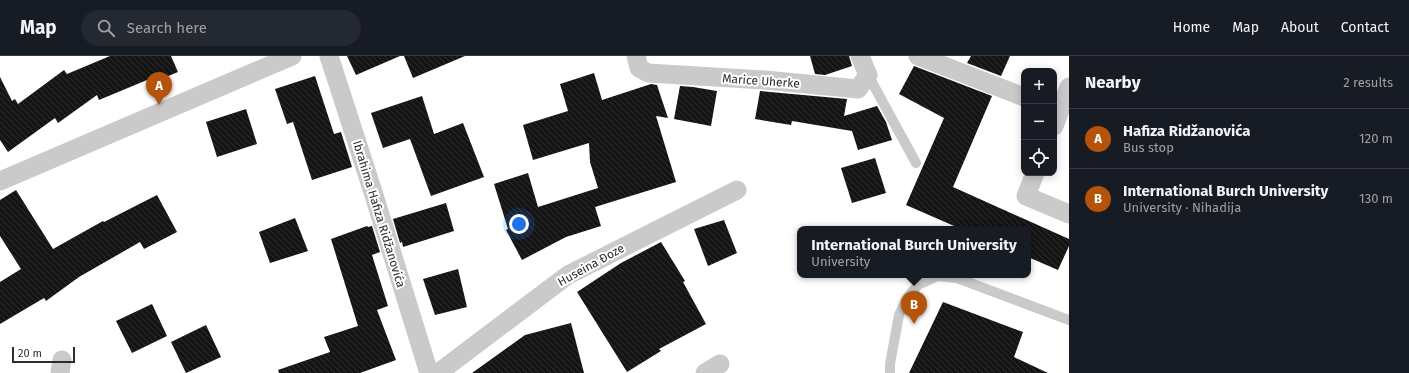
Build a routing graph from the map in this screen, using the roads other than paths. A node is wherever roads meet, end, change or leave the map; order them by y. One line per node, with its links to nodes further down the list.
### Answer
1 (292, 56): 12 (street)
2 (329, 56): 18 (street, Ibrahima Hafiza Ridžanovića)
3 (636, 56): 6 (street, Marice Uherke)
4 (860, 56): 6 (street)
5 (918, 56): 8 (street)
6 (868, 75): 10 (lane)
7 (1069, 87): 9 (street)
8 (1021, 96)
9 (1057, 113)
10 (916, 163)
11 (1034, 176): 14 (street)
12 (0, 180)
13 (737, 190): 19 (street, Huseina Đoze)
14 (1069, 214)
15 (934, 278): 20 (lane)
16 (957, 278): 17 (lane)
17 (1069, 320)
18 (429, 373)
19 (438, 373)
20 (890, 373)

